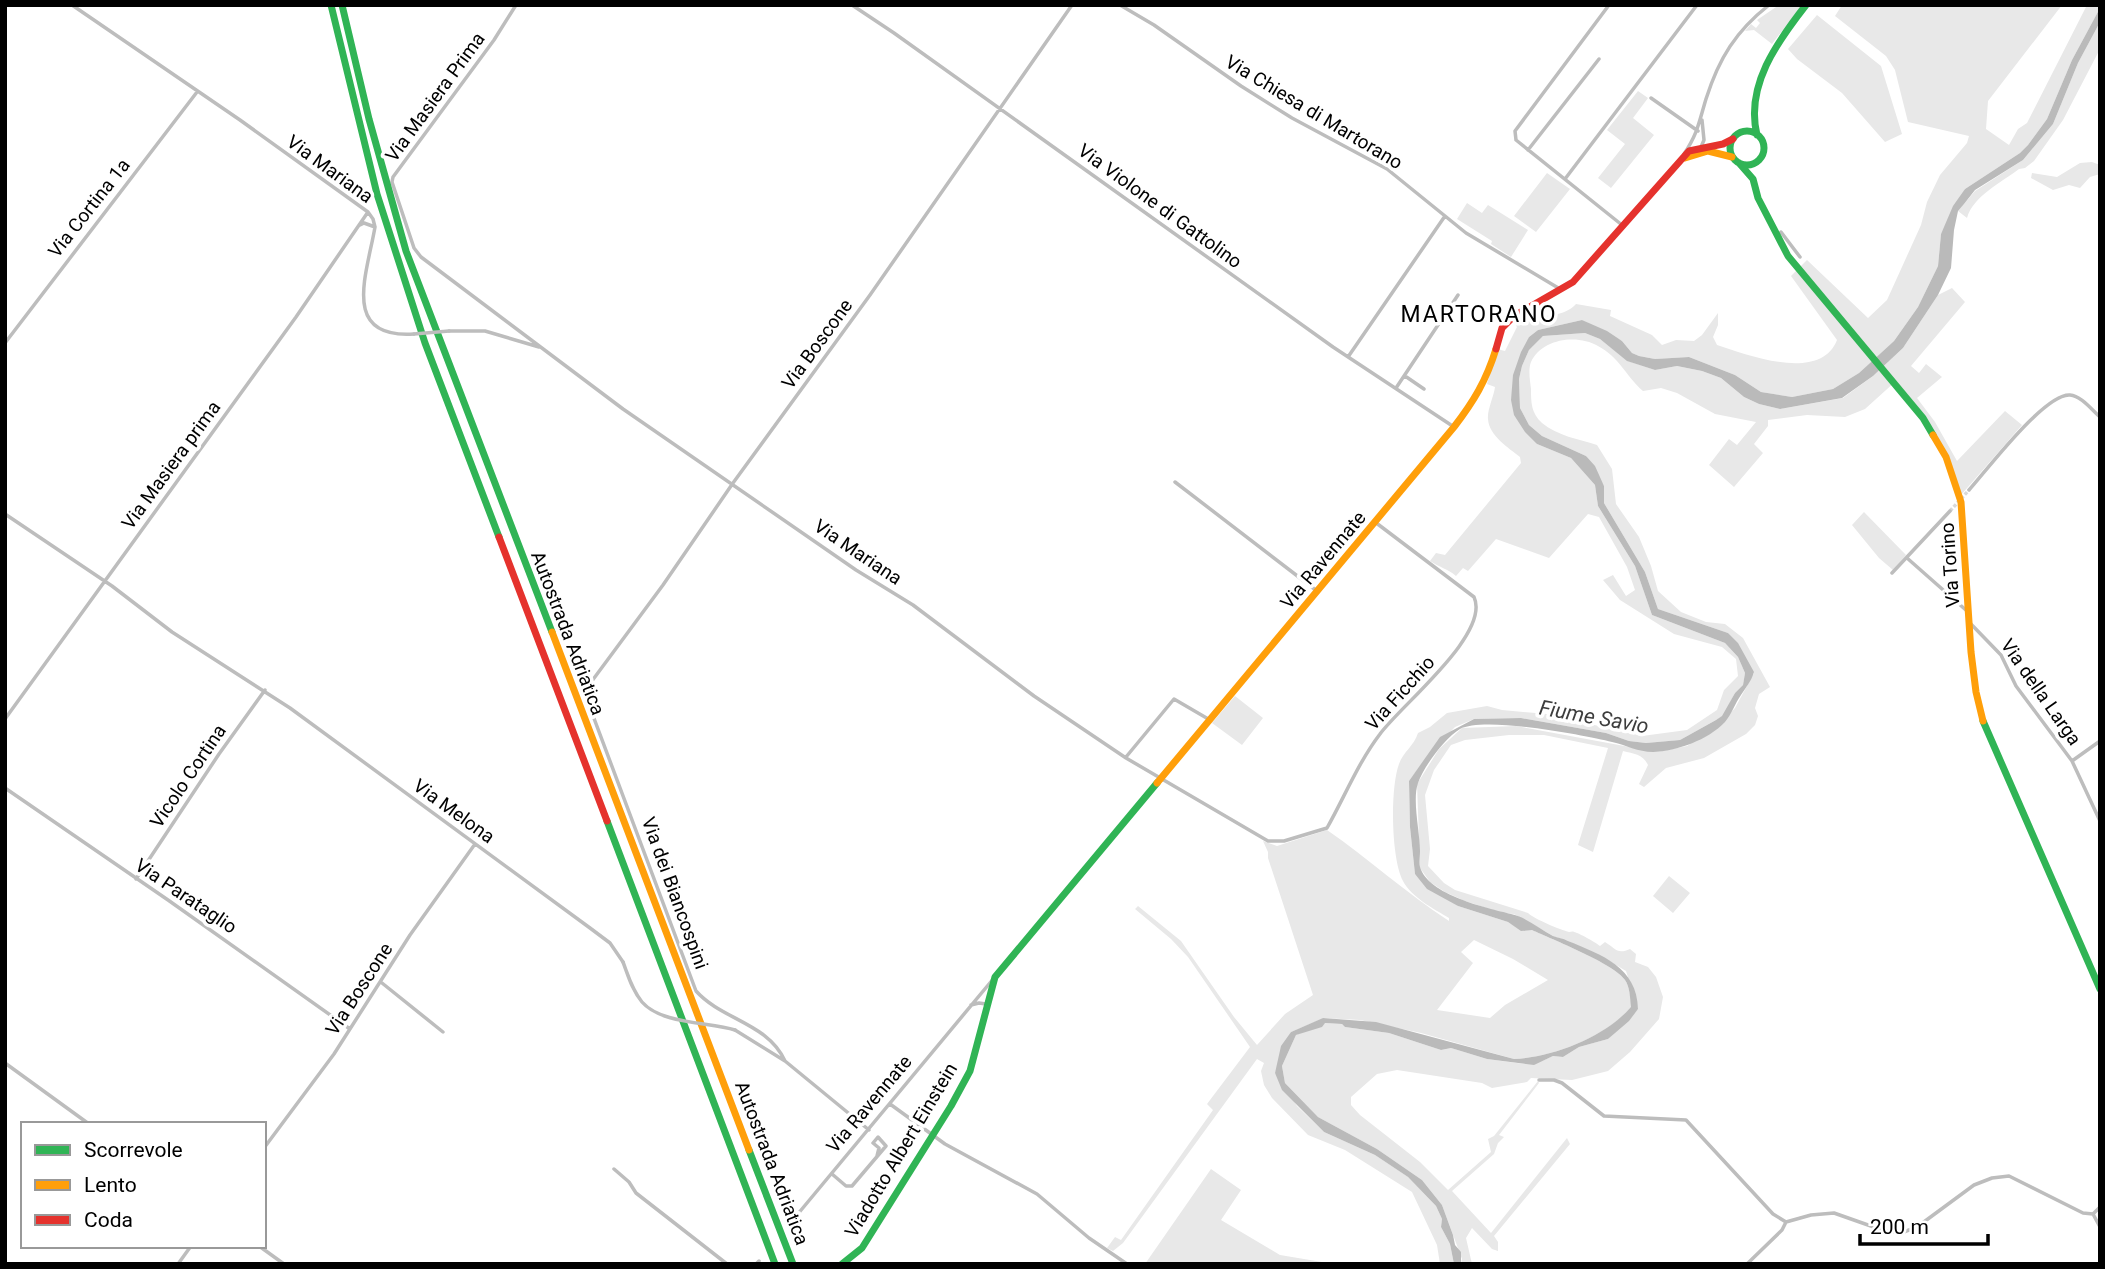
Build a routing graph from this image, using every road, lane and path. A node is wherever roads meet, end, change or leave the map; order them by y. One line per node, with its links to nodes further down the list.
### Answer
1 (72, 5): 13 (street, Via Mariana)
2 (331, 5): 102 (main road, Autostrada Adriatica)
3 (342, 5): 103 (main road, Autostrada Adriatica)
4 (516, 5): 38 (street, Via Masiera Prima)
5 (852, 5): 15 (street, Via Violone di Gattolino)
6 (1072, 5): 15 (street, Via Boscone)
7 (1120, 5): 31 (street, Via Chiesa di Martorano)
8 (1609, 5): 23 (street)
9 (1698, 5): 28 (street)
10 (1769, 5): 17 (street, Via Ravennate)
11 (1806, 5): 16 (main road)
12 (1599, 60): 23 (street)
13 (197, 92): 30 (street, Via Mariana); 42 (street, Via Cortina 1a)
14 (1651, 98): 18 (street)
15 (998, 108): 44 (street, Via Violone di Gattolino); 51 (street, Via Boscone)
16 (1753, 114): 20 (main road); 21 (main road)
17 (1702, 118): 18 (street, Via Ravennate); 19 (street, Via Ravennate)
18 (1697, 133): 22 (street); 24 (street, Via Ravennate)
19 (1704, 135): 22 (street); 22 (street, Via Ravennate)
20 (1757, 135): 21 (main road); 26 (main road)
21 (1737, 136): 22 (main road, Via Ravennate); 25 (main road)
22 (1703, 148): 24 (main road, Via Ravennate); 25 (main road); 27 (main road, Via Ravennate)
23 (1528, 150): 28 (street)
24 (1681, 158): 27 (main road, Via Ravennate)
25 (1736, 160): 26 (main road); 29 (main road, Via Torino)
26 (1758, 161): 29 (main road)
27 (1670, 172): 33 (main road, Via Ravennate)
28 (1565, 179): 33 (street)
29 (1753, 179): 36 (main road, Via Torino)
30 (368, 212): 32 (street, Via Masiera prima); 34 (street, Via Mariana)
31 (1445, 216): 40 (street, Via Chiesa di Martorano); 44 (street)
32 (358, 226): 34 (street); 58 (street, Via Masiera prima)
33 (1623, 226): 40 (main road, Via Ravennate)
34 (375, 227): 43 (street, Via Mariana, bridge)
35 (1781, 232): 37 (street)
36 (1780, 242): 37 (street); 60 (main road, Via Torino)
37 (1790, 244): 39 (street)
38 (414, 248): 43 (street, Via Mariana)
39 (1800, 257)
40 (1562, 290): 49 (main road, Via Ravennate)
41 (1458, 295): 45 (street)
42 (5, 343)
43 (541, 348): 51 (street, Via Mariana)
44 (1348, 357): 46 (street, Via Violone di Gattolino)
45 (1405, 376): 46 (street); 47 (street)
46 (1396, 388): 49 (street, Via Violone di Gattolino)
47 (1424, 389)
48 (2100, 417): 52 (street)
49 (1454, 427): 55 (main road, Via Ravennate)
50 (1175, 482): 59 (street)
51 (733, 483): 63 (street, Via Boscone); 67 (street, Via Mariana)
52 (1969, 489)
53 (1951, 511): 56 (street)
54 (5, 514): 58 (street, Via Melona)
55 (1375, 523): 59 (main road, Via Ravennate); 69 (street, Via Ficchio)
56 (1906, 558): 57 (street); 60 (street)
57 (1892, 573)
58 (104, 582): 62 (street, Via Melona); 64 (street, Via Masiera prima)
59 (1317, 591): 65 (main road, Via Ravennate)
60 (1968, 612): 61 (main road, Via Torino)
61 (1969, 622): 68 (street, Via della Larga); 76 (main road, Via Torino)
62 (265, 691): 72 (street, Via Melona); 73 (street, Vicolo Cortina)
63 (586, 697): 81 (street, Via dei Biancospini)
64 (5, 719)
65 (1210, 720): 67 (street); 69 (main road, Via Ravennate)
66 (2100, 741): 68 (street)
67 (1126, 758): 69 (street, Via Mariana)
68 (2072, 761): 71 (street, Via della Larga)
69 (1161, 779): 74 (main road, Via Ravennate)
70 (5, 788): 73 (street, Via Parataglio)
71 (2100, 821)
72 (475, 844): 75 (street, Via Boscone); 81 (street, Via Melona, bridge)
73 (136, 879): 79 (street, Via Parataglio)
74 (995, 977): 77 (main road, Via Ravennate); 78 (street, Via Ravennate)
75 (381, 982): 79 (street, Via Boscone); 80 (street)
76 (2100, 989)
77 (986, 1004): 78 (street); 87 (main road, Viadotto Albert Einstein)
78 (970, 1006): 84 (street, Via Ravennate)
79 (350, 1029): 88 (street, Via Boscone)
80 (443, 1032)
81 (785, 1061): 86 (street, Via Melona)
82 (5, 1063): 85 (street)
83 (1539, 1080): 95 (street)
84 (890, 1104): 86 (street, Via Ravennate); 87 (street)
85 (86, 1122)
86 (869, 1130): 91 (street, Via Ravennate)
87 (932, 1135): 104 (main road, Viadotto Albert Einstein); 105 (street)
88 (266, 1145)
89 (877, 1156): 89 (street); 91 (street)
90 (614, 1169): 101 (street)
91 (832, 1174): 94 (street, Via Ravennate)
92 (2100, 1207): 93 (street)
93 (2093, 1214): 95 (street); 96 (street)
94 (792, 1221)
95 (1786, 1222): 106 (street)
96 (2100, 1227)
97 (190, 1248): 99 (street)
98 (262, 1248): 100 (street)
99 (178, 1264)
100 (284, 1264)
101 (727, 1264)
102 (775, 1264)
103 (793, 1264)
104 (842, 1264)
105 (1127, 1264)
106 (1747, 1264)

